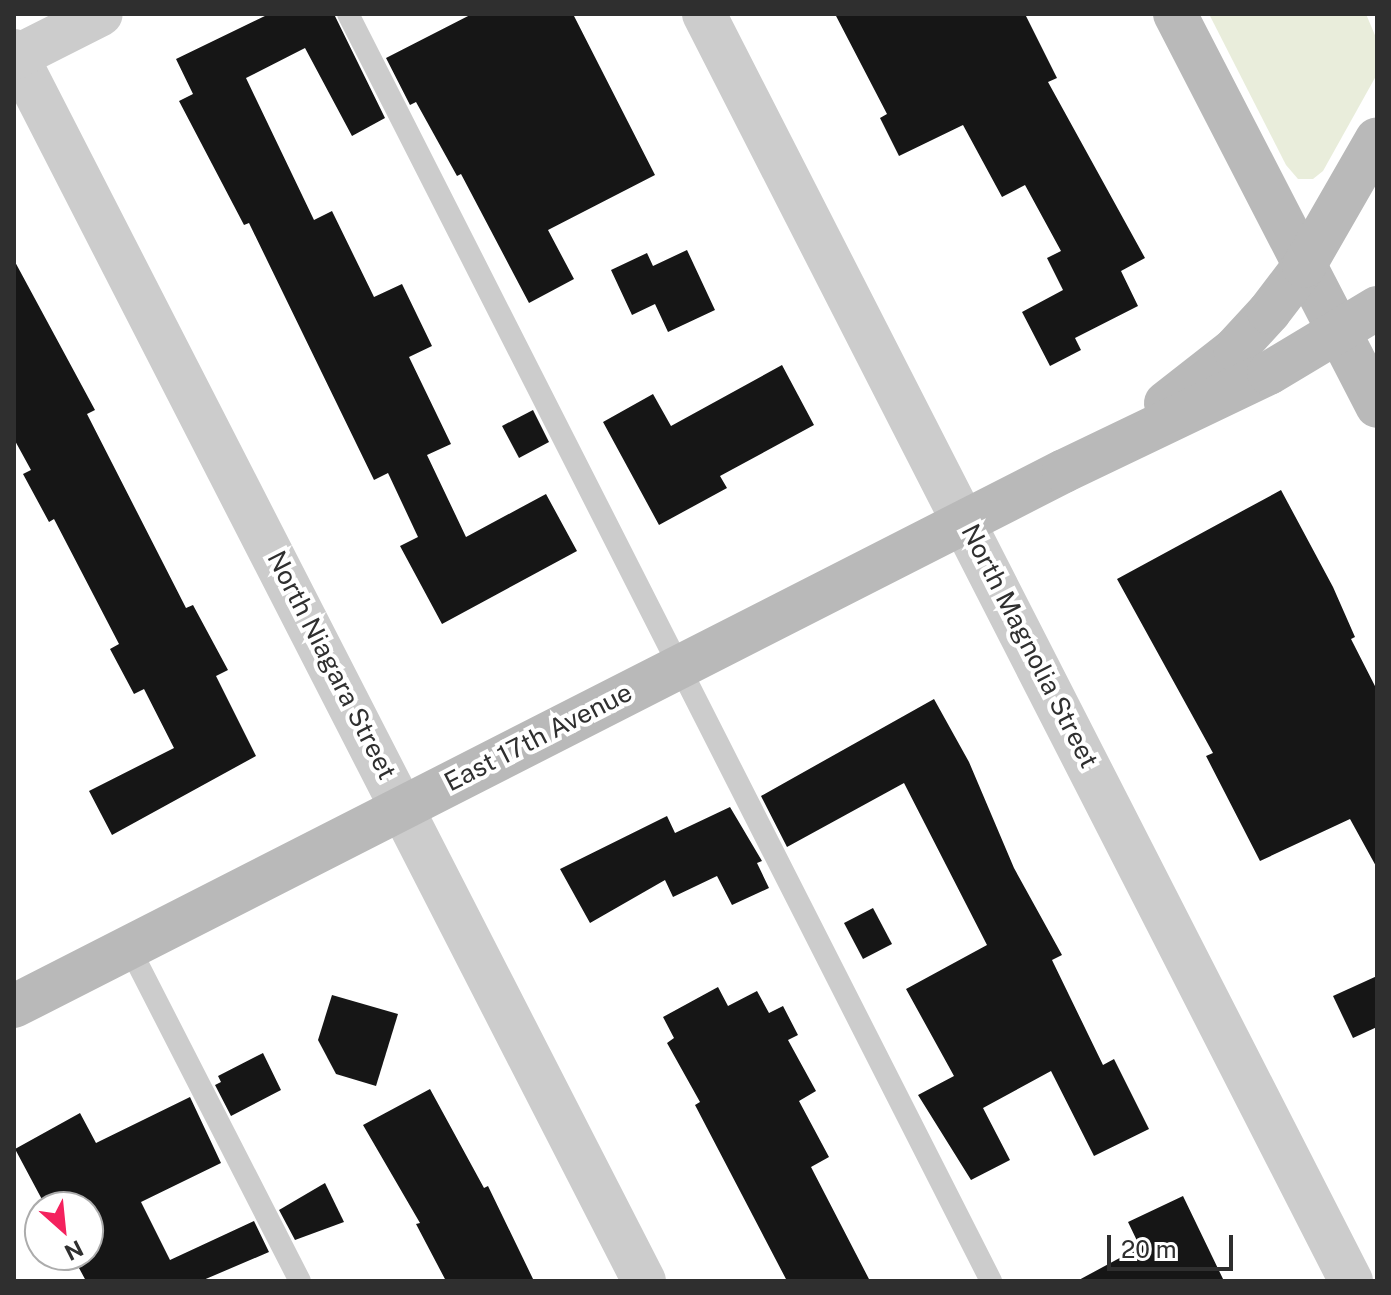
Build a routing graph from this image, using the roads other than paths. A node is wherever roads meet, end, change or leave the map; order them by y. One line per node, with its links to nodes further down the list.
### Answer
1 (101, 14): 5 (street)
2 (348, 14): 13 (lane)
3 (704, 14): 12 (street, North Magnolia Street)
4 (1175, 14): 7 (street)
5 (15, 55): 14 (street, North Niagara Street)
6 (1377, 139): 7 (street)
7 (1304, 266): 9 (street); 11 (street)
8 (1377, 308): 9 (street)
9 (1339, 333): 10 (street); 11 (street)
10 (1377, 406)
11 (1064, 471): 12 (street, East 17th Avenue)
12 (966, 520): 13 (street, East 17th Avenue); 20 (street, North Magnolia Street)
13 (678, 666): 14 (street, East 17th Avenue); 19 (lane)
14 (404, 805): 15 (street, East 17th Avenue); 18 (street, North Niagara Street)
15 (129, 947): 16 (street, East 17th Avenue); 17 (lane)
16 (14, 1006)
17 (300, 1281)
18 (644, 1281)
19 (991, 1281)
20 (1351, 1281)

